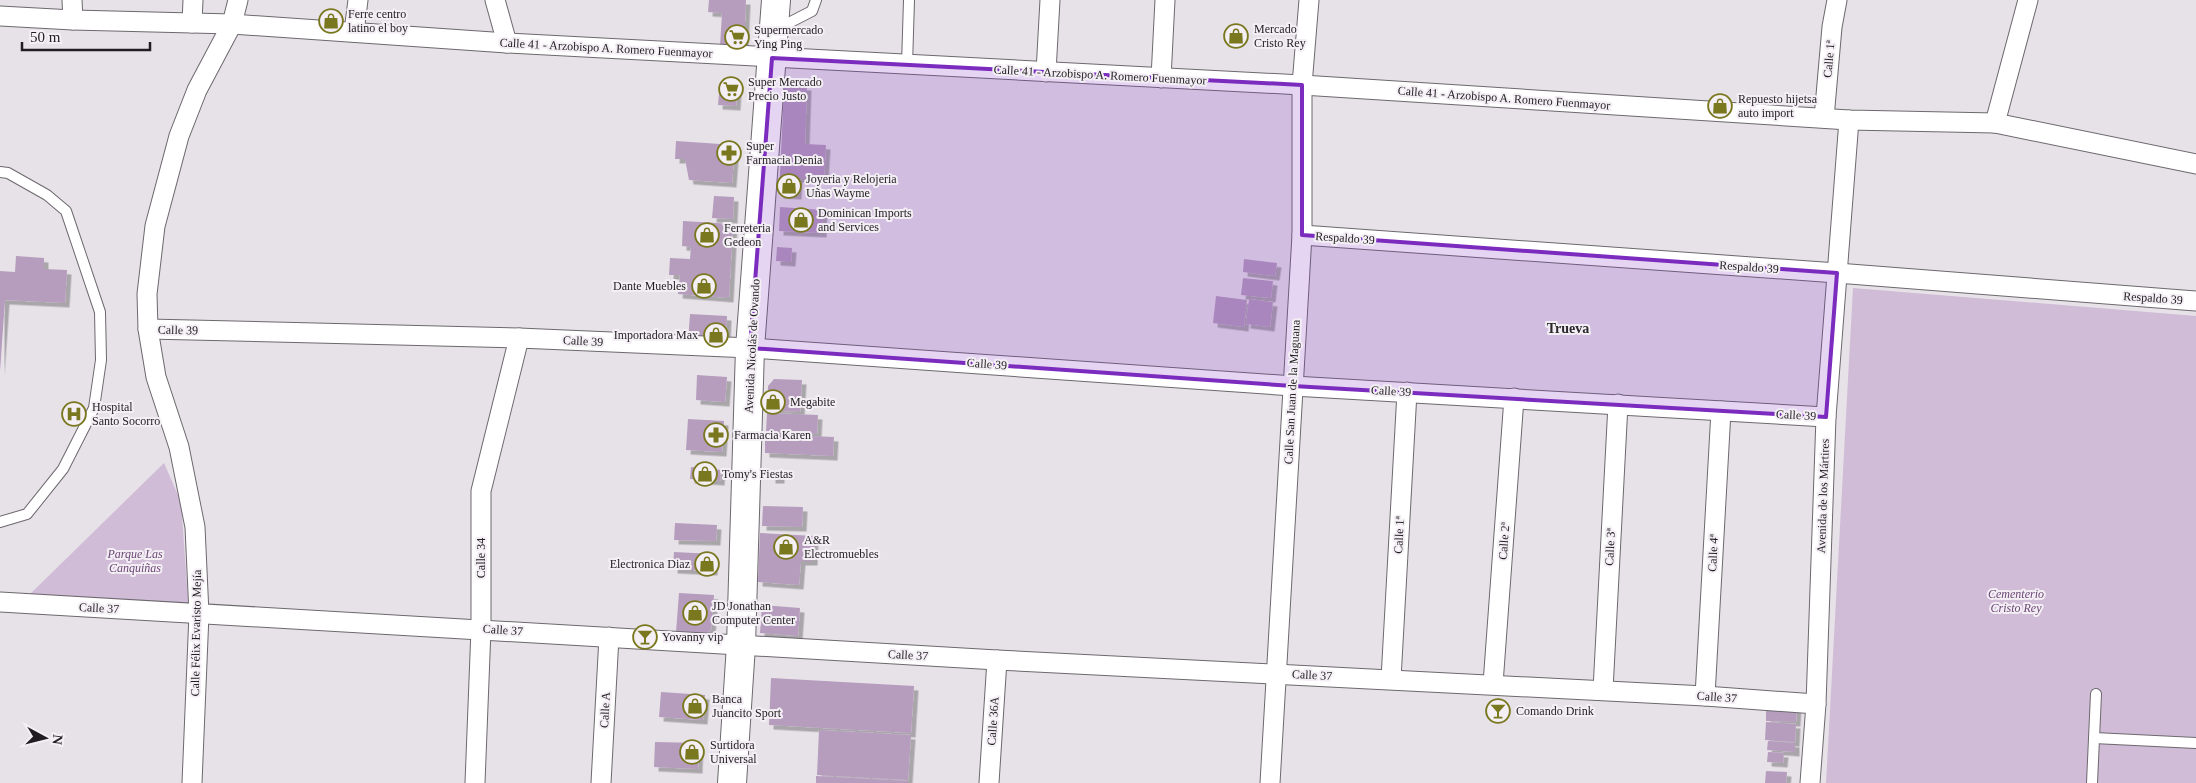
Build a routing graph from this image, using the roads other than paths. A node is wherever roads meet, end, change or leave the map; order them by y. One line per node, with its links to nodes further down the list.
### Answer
1 (72, 0): 15 (street)
2 (193, 0): 16 (street)
3 (238, 0): 17 (street, Calle Félix Evaristo Mejía)
4 (358, 0): 19 (street)
5 (495, 0): 20 (street)
6 (776, 0): 18 (street, Avenida Nicolás de Ovando)
7 (816, 0): 18 (lane)
8 (909, 0): 22 (lane)
9 (1050, 0): 23 (street)
10 (1165, 0): 24 (street)
11 (1309, 0): 25 (street, Calle San Juan de la Maguana)
12 (1837, 0): 26 (street, Calle 1ª)
13 (2028, 0): 28 (street)
14 (0, 16): 15 (street, Calle 41 - Arzobispo A. Romero Fuenmayor)
15 (73, 20): 16 (street, Calle 41 - Arzobispo A. Romero Fuenmayor)
16 (192, 23): 17 (street, Calle 41 - Arzobispo A. Romero Fuenmayor)
17 (232, 24): 19 (street, Calle 41 - Arzobispo A. Romero Fuenmayor); 34 (street, Calle Félix Evaristo Mejía)
18 (774, 30): 21 (street, Avenida Nicolás de Ovando)
19 (354, 32): 20 (street, Calle 41 - Arzobispo A. Romero Fuenmayor)
20 (507, 43): 21 (street, Calle 41 - Arzobispo A. Romero Fuenmayor)
21 (772, 58): 22 (street, Calle 41 - Arzobispo A. Romero Fuenmayor); 36 (street, Avenida Nicolás de Ovando)
22 (907, 65): 23 (street, Calle 41 - Arzobispo A. Romero Fuenmayor)
23 (1046, 72): 24 (street, Calle 41 - Arzobispo A. Romero Fuenmayor)
24 (1161, 78): 25 (street, Calle 41 - Arzobispo A. Romero Fuenmayor)
25 (1302, 85): 26 (street, Calle 41 - Arzobispo A. Romero Fuenmayor); 31 (street, Calle San Juan de la Maguana)
26 (1824, 118): 27 (street, Calle 41 - Arzobispo A. Romero Fuenmayor)
27 (1849, 120): 28 (street, Calle 41 - Arzobispo A. Romero Fuenmayor); 32 (street, Avenida de los Mártires)
28 (1995, 123): 29 (street, Calle 41 - Arzobispo A. Romero Fuenmayor)
29 (2196, 164)
30 (0, 172): 43 (lane)
31 (1302, 235): 32 (street, Respaldo 39); 37 (street, Calle San Juan de la Maguana)
32 (1837, 273): 33 (street, Respaldo 39); 42 (street, Avenida de los Mártires)
33 (2196, 301)
34 (148, 329): 35 (street, Calle 39); 45 (street, Calle Félix Evaristo Mejía)
35 (519, 338): 36 (street, Calle 39); 46 (street, Calle 34)
36 (750, 348): 37 (street, Calle 39); 48 (street, Avenida Nicolás de Ovando)
37 (1293, 386): 38 (street, Calle 39); 50 (street, Calle San Juan de la Maguana)
38 (1407, 392): 39 (street, Calle 39); 51 (street, Calle 1ª)
39 (1514, 398): 40 (street, Calle 39); 52 (street, Calle 2ª)
40 (1618, 404): 41 (street, Calle 39); 53 (street, Calle 3ª)
41 (1721, 411): 42 (street, Calle 39); 55 (street, Calle 4ª)
42 (1826, 417): 56 (street, Avenida de los Mártires)
43 (0, 522)
44 (0, 602): 45 (street, Calle 37)
45 (199, 614): 46 (street, Calle 37); 59 (street, Calle Félix Evaristo Mejía)
46 (481, 629): 47 (street, Calle 37); 60 (street, Calle 34)
47 (609, 637): 48 (street, Calle 37); 61 (street, Calle A)
48 (742, 645): 49 (street, Calle 37); 62 (street, Avenida Nicolás de Ovando)
49 (997, 660): 50 (street, Calle 37); 63 (street, Calle 36A)
50 (1276, 674): 51 (street, Calle 37); 64 (street, Calle San Juan de la Maguana)
51 (1391, 679): 52 (street, Calle 37)
52 (1493, 684): 53 (street, Calle 37)
53 (1603, 690): 55 (street, Calle 37)
54 (2096, 694): 57 (lane)
55 (1705, 696): 56 (street, Calle 37)
56 (1816, 704): 65 (street, Avenida de los Mártires)
57 (2094, 738): 58 (lane); 66 (lane)
58 (2196, 743)
59 (192, 783)
60 (475, 783)
61 (601, 783)
62 (732, 783)
63 (990, 783)
64 (1270, 783)
65 (1810, 783)
66 (2092, 783)

